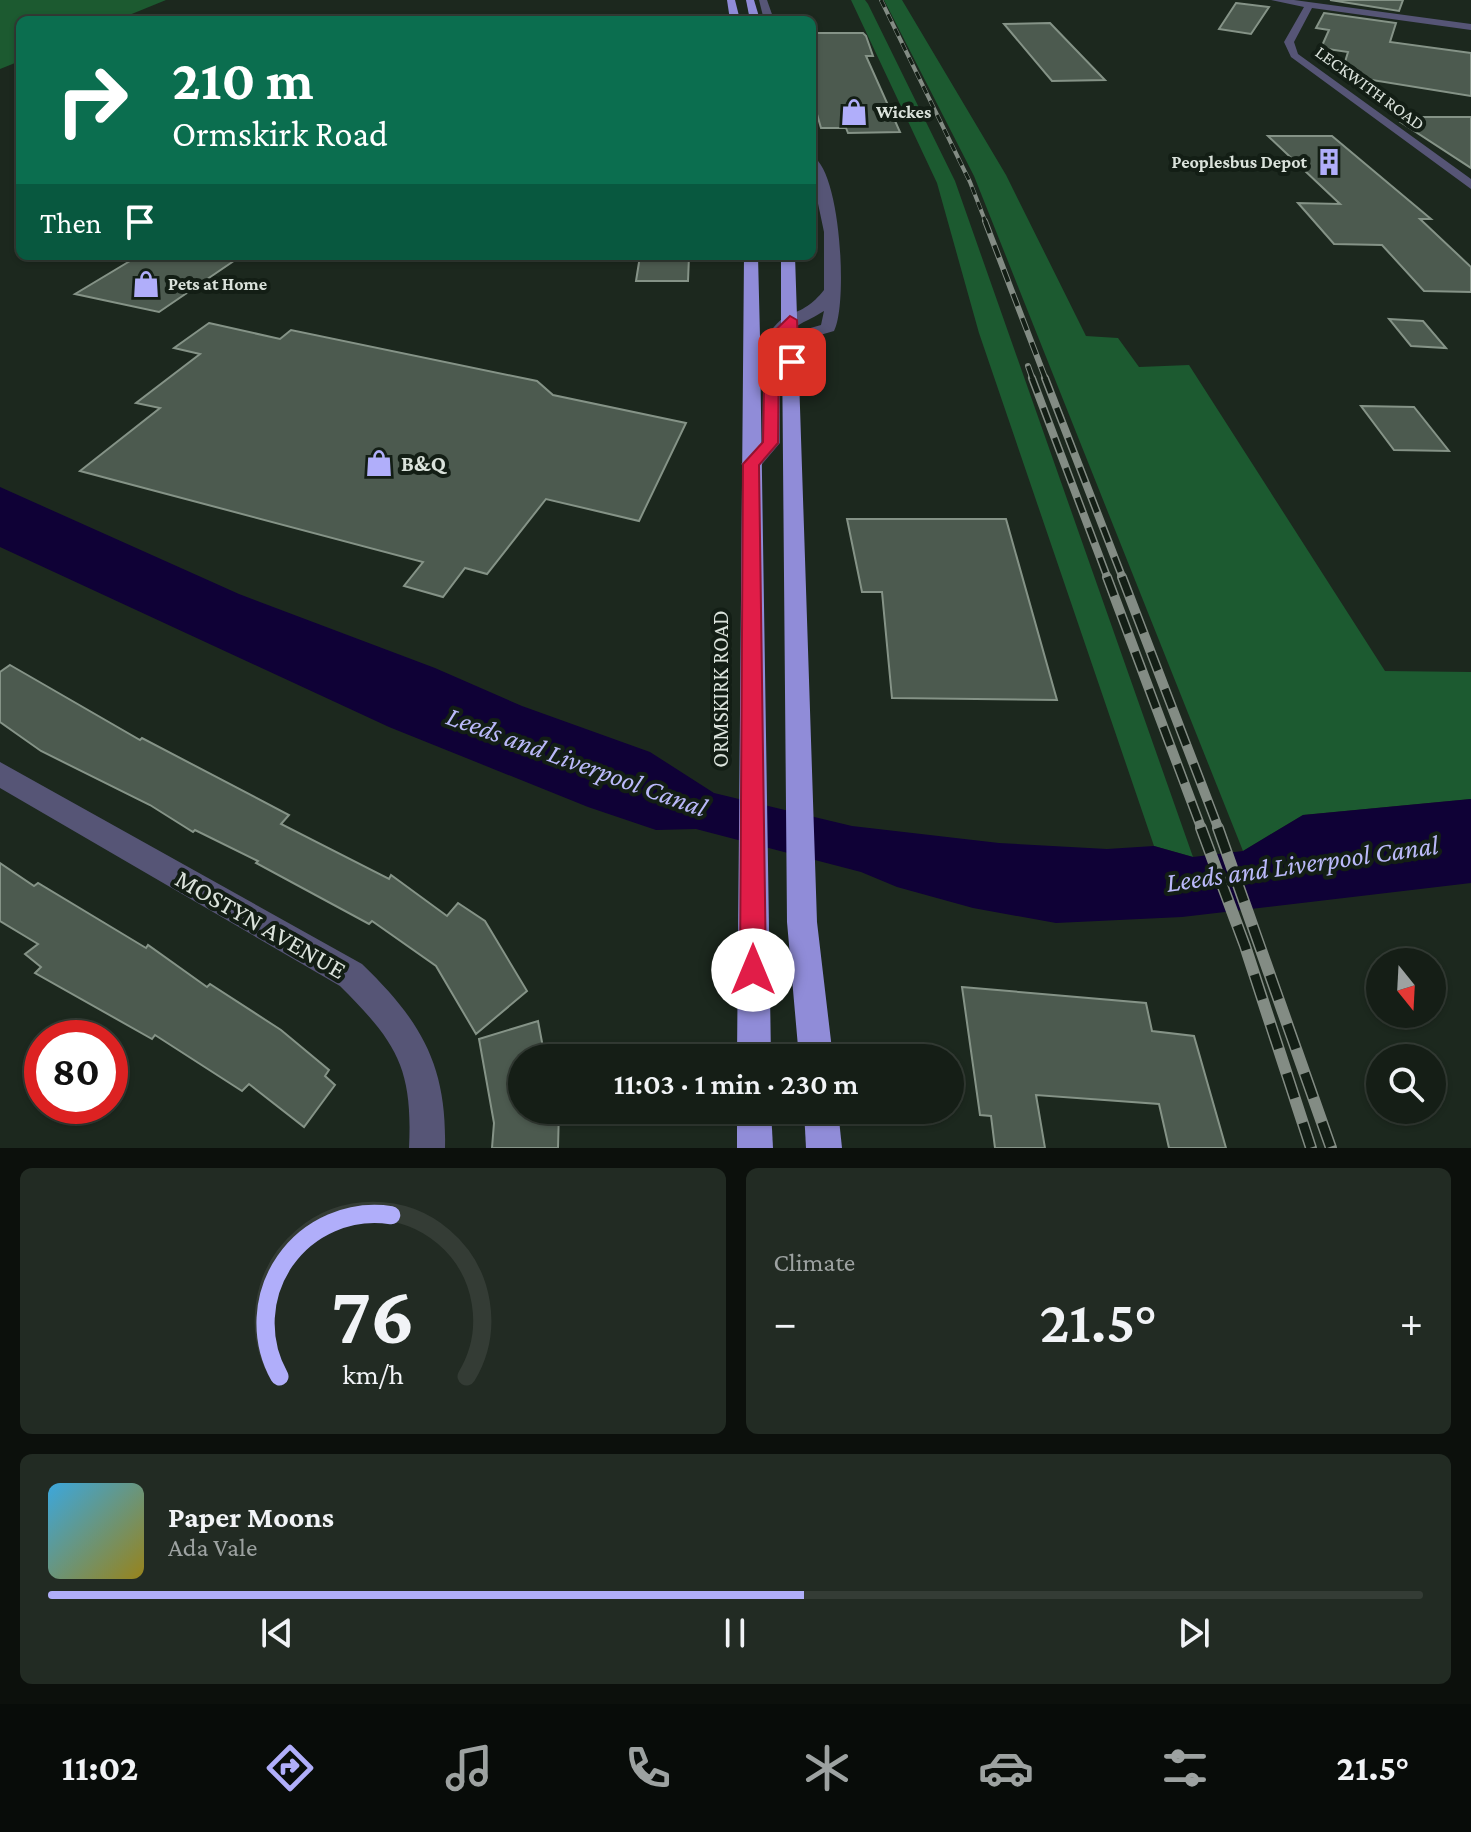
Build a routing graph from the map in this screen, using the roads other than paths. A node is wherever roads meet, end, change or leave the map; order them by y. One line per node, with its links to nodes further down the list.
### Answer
1 (1275, 0): 2 (street)
2 (1309, 5): 3 (street); 5 (street, LECKWITH ROAD)
3 (1471, 27)
4 (816, 175): 8 (street)
5 (1471, 185)
6 (752, 260): 8 (highway, ORMSKIRK ROAD)
7 (787, 260): 8 (highway, ORMSKIRK ROAD)
8 (772, 333): 10 (highway, ORMSKIRK ROAD); 11 (highway, ORMSKIRK ROAD)
9 (0, 774): 14 (street, MOSTYN AVENUE)
10 (754, 1044)
11 (815, 1044)
12 (754, 1124): 15 (highway)
13 (822, 1124): 16 (highway)
14 (427, 1148)
15 (755, 1148)
16 (824, 1148)

